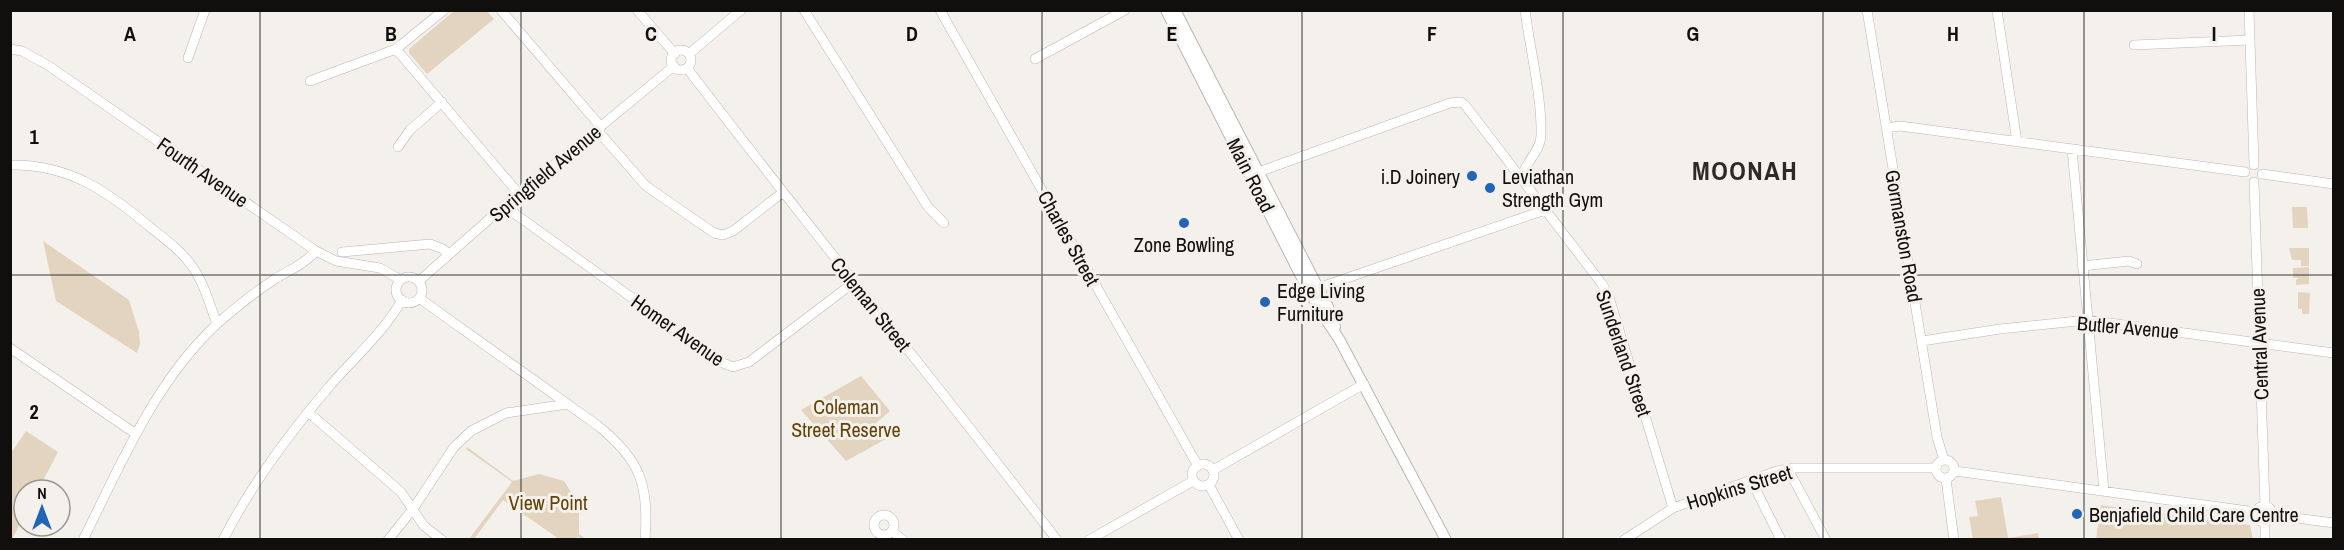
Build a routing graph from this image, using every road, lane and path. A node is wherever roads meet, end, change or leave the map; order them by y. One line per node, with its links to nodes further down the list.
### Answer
1 (206, 10): 21 (street)
2 (444, 10): 18 (street)
3 (501, 10): 28 (street)
4 (638, 10): 19 (street)
5 (741, 10): 20 (street)
6 (804, 10): 44 (street)
7 (940, 10): 67 (street, Charles Street)
8 (1125, 10): 22 (street)
9 (1166, 10): 35 (main road, Main Road)
10 (1175, 10): 35 (main road, Main Road)
11 (1525, 10): 37 (street)
12 (1867, 10): 27 (street, Gormanston Road)
13 (1997, 10): 29 (street)
14 (2249, 10): 15 (street)
15 (2250, 40): 16 (street); 33 (street)
16 (2134, 45)
17 (10, 49): 45 (street, Fourth Avenue)
18 (396, 49): 25 (street); 26 (street)
19 (675, 54): 20 (street); 23 (street)
20 (689, 54): 24 (street)
21 (188, 58)
22 (1035, 60)
23 (674, 66): 24 (street); 28 (street, Springfield Avenue)
24 (687, 68): 41 (street, Coleman Street)
25 (310, 81)
26 (442, 102): 30 (street); 40 (street)
27 (1886, 128): 29 (street); 58 (street, Gormanston Road)
28 (599, 129): 40 (street, Springfield Avenue); 41 (street)
29 (2017, 142): 31 (street)
30 (398, 147)
31 (2072, 149): 34 (street); 49 (street)
32 (10, 165): 57 (street)
33 (2254, 165): 34 (street); 36 (street)
34 (2246, 172): 38 (street)
35 (1255, 173): 37 (street, Sunderland Street); 53 (main road, Main Road)
36 (2262, 174): 38 (street); 39 (street)
37 (1522, 178): 43 (street, Sunderland Street)
38 (2254, 182): 59 (street, Central Avenue)
39 (2334, 184)
40 (519, 194): 42 (street, Springfield Avenue)
41 (782, 194): 52 (street, Coleman Street)
42 (504, 206): 47 (street, Springfield Avenue); 52 (street, Homer Avenue)
43 (1545, 210): 53 (street); 77 (street, Sunderland Street)
44 (944, 223)
45 (316, 251): 50 (street, Fourth Avenue); 57 (street)
46 (342, 252): 47 (street)
47 (448, 254): 51 (street, Springfield Avenue)
48 (2137, 264): 49 (street)
49 (2082, 266): 56 (street)
50 (401, 280): 51 (street); 55 (street)
51 (419, 282): 54 (street)
52 (853, 283): 90 (street, Coleman Street)
53 (1314, 290): 62 (main road, Main Road)
54 (419, 298): 55 (street); 63 (street)
55 (402, 300): 64 (street)
56 (2087, 320): 58 (street, Butler Avenue); 59 (street, Butler Avenue); 76 (street)
57 (217, 324): 65 (street)
58 (1922, 341): 66 (street, Gormanston Road)
59 (2259, 342): 61 (street, Butler Avenue); 79 (street, Central Avenue)
60 (10, 348): 65 (street)
61 (2334, 352)
62 (1364, 384): 70 (street); 93 (main road, Main Road)
63 (568, 404): 78 (street); 88 (street)
64 (308, 412): 78 (street); 85 (street)
65 (136, 434): 84 (street)
66 (1944, 460): 68 (street); 71 (street)
67 (1198, 466): 70 (street); 74 (street)
68 (1936, 468): 69 (street, Hopkins Street); 72 (street)
69 (1788, 469): 73 (street, Hopkins Street); 96 (street)
70 (1213, 470): 75 (street)
71 (1955, 471): 72 (street); 76 (street)
72 (1946, 479): 97 (street)
73 (1751, 480): 77 (street, Hopkins Street); 95 (street)
74 (1194, 481): 75 (street); 91 (street)
75 (1209, 484): 92 (street)
76 (2104, 491): 79 (street)
77 (1673, 508): 94 (street, Hopkins Street)
78 (413, 509): 86 (street); 87 (street)
79 (2261, 509): 80 (street); 81 (street)
80 (2273, 515): 81 (street); 82 (street)
81 (2265, 522): 98 (street)
82 (2334, 523)
83 (892, 531): 89 (street)
84 (83, 540)
85 (223, 540)
86 (388, 540)
87 (442, 540)
88 (645, 540)
89 (903, 540)
90 (1057, 540)
91 (1089, 540)
92 (1239, 540)
93 (1446, 540)
94 (1624, 540)
95 (1781, 540)
96 (1826, 540)
97 (1954, 540)
98 (2265, 540)

